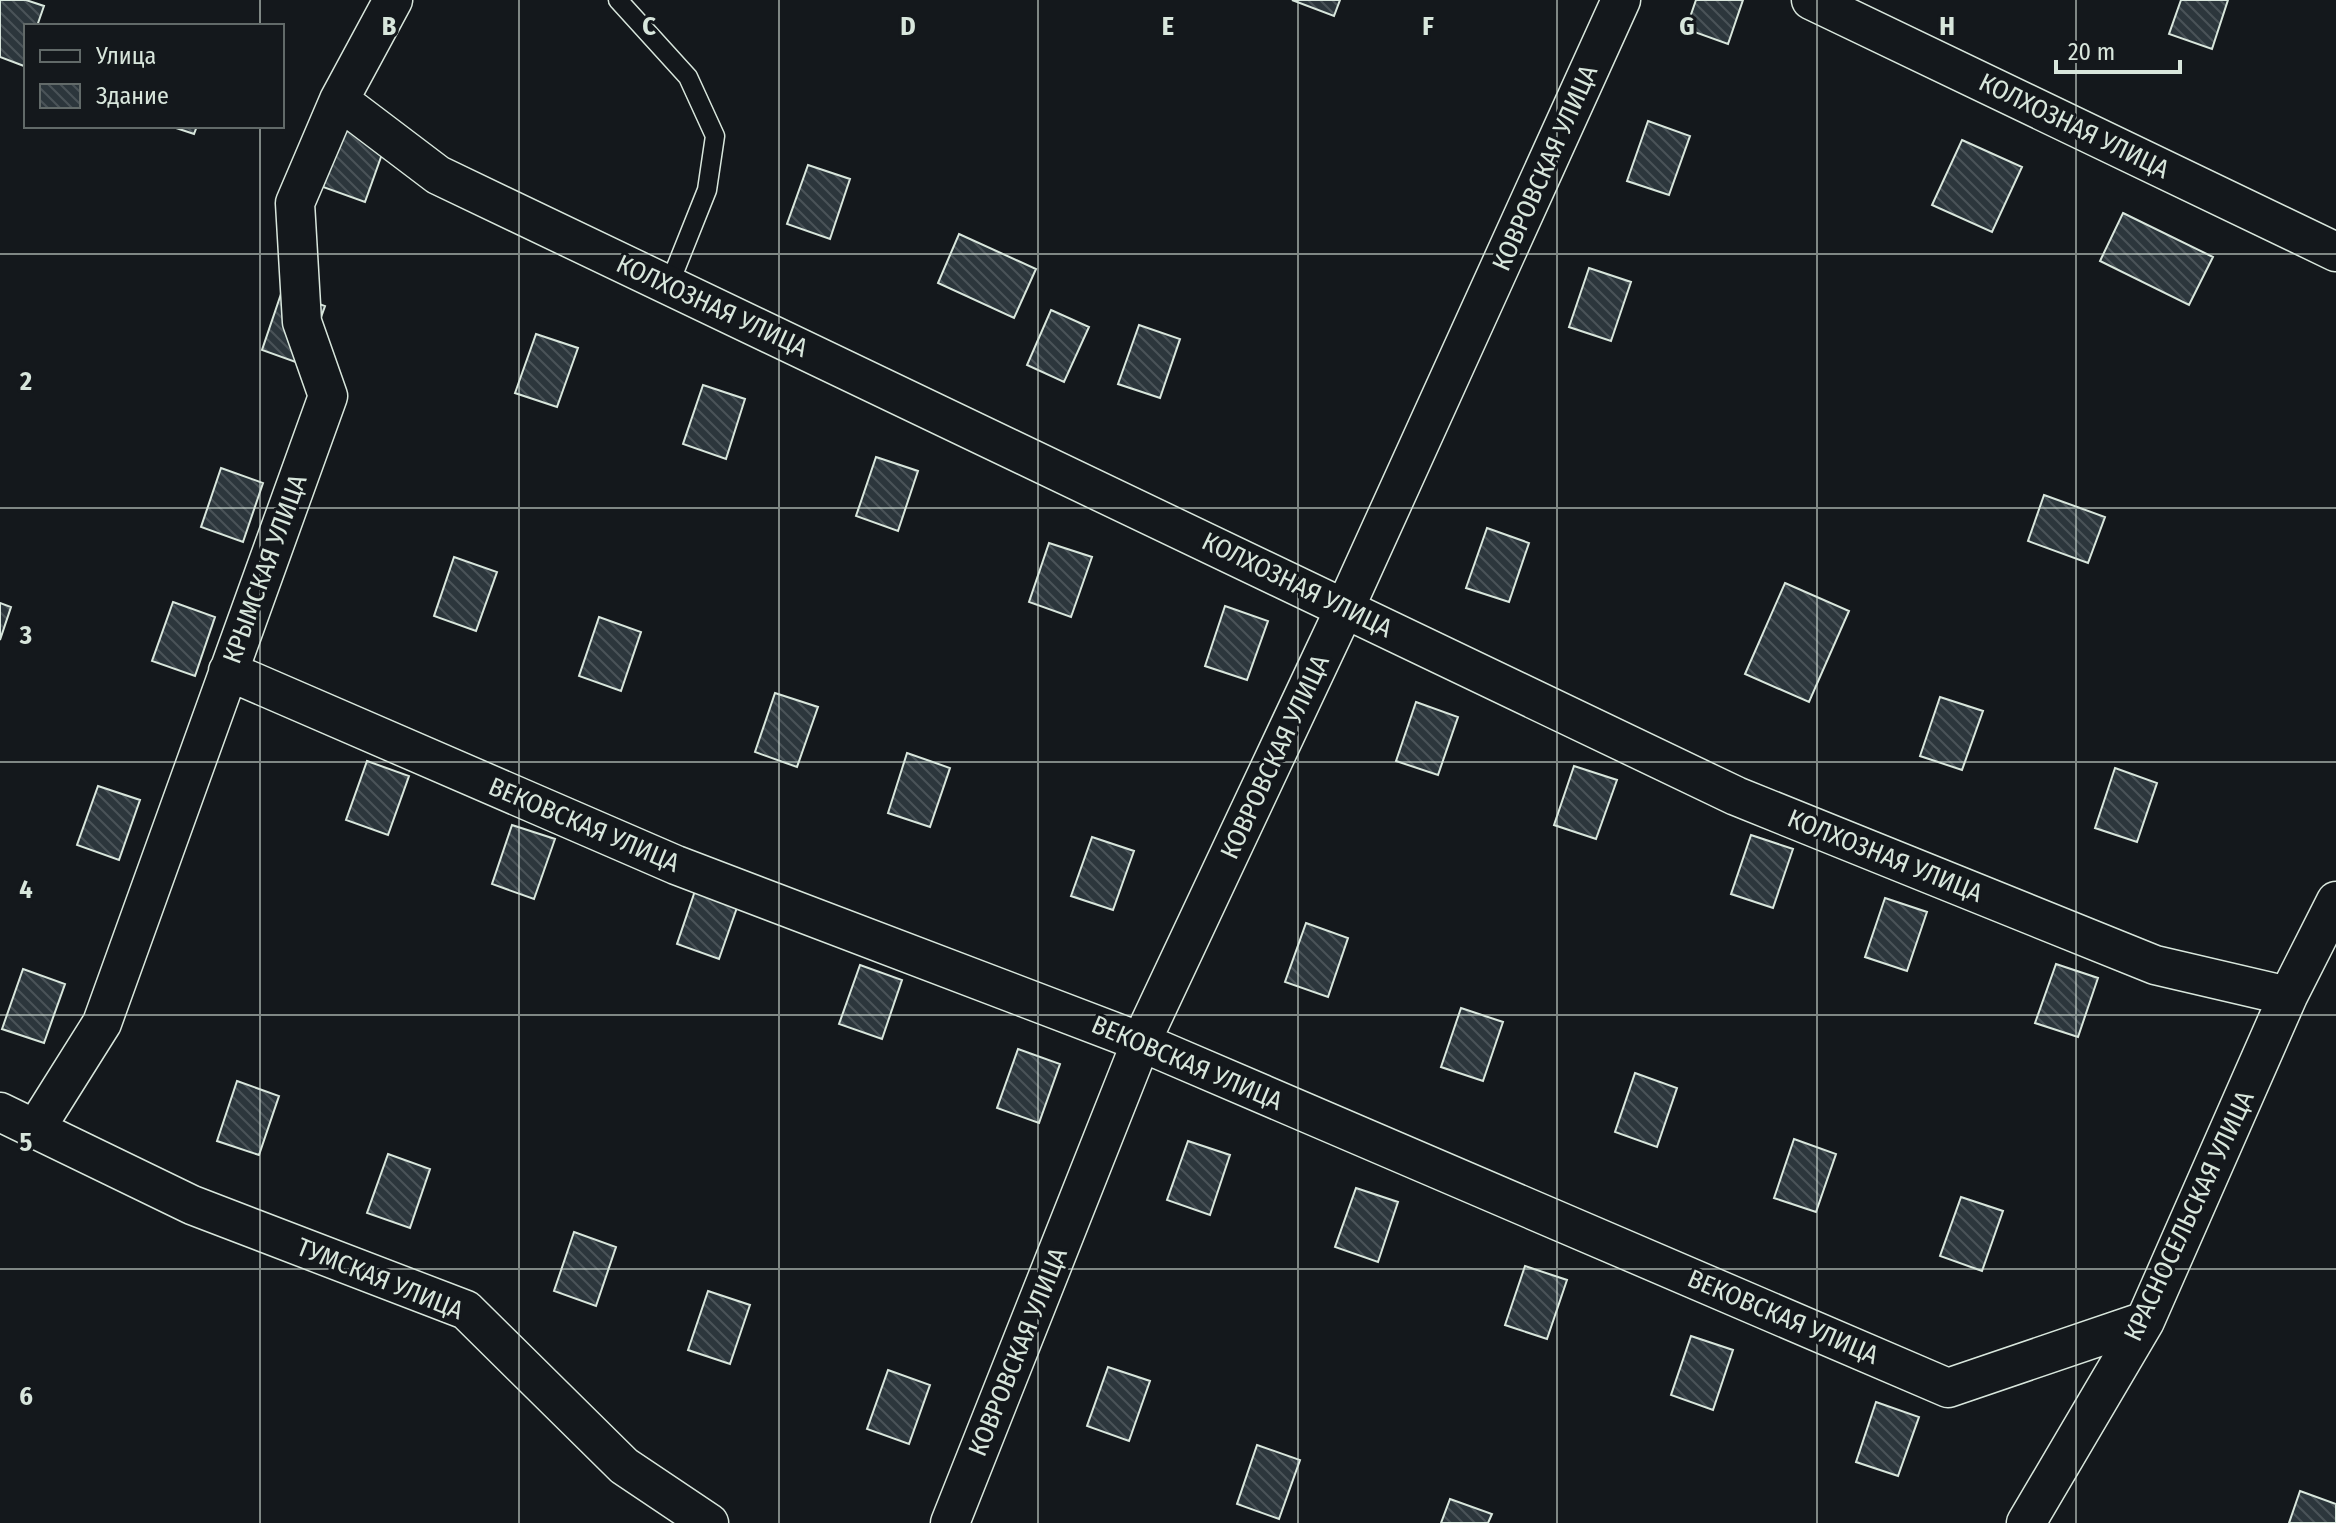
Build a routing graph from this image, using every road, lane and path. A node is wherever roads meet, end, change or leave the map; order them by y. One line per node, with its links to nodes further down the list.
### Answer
1 (393, 0): 5 (street, КРЫМСКАЯ УЛИЦА)
2 (618, 0): 7 (lane)
3 (1621, 0): 8 (street, КОВРОВСКАЯ УЛИЦА)
4 (1811, 0): 6 (street, КОЛХОЗНАЯ УЛИЦА)
5 (339, 100): 7 (street, КОЛХОЗНАЯ УЛИЦА); 9 (street, КРЫМСКАЯ УЛИЦА)
6 (2336, 252)
7 (669, 285): 8 (street, КОЛХОЗНАЯ УЛИЦА)
8 (1345, 608): 11 (street, КОЛХОЗНАЯ УЛИЦА); 12 (street, КОВРОВСКАЯ УЛИЦА)
9 (228, 671): 12 (street, ВЕКОВСКАЯ УЛИЦА); 14 (street, КРЫМСКАЯ УЛИЦА)
10 (2336, 901): 11 (street, КРАСНОСЕЛЬСКАЯ УЛИЦА)
11 (2288, 996): 15 (street, КРАСНОСЕЛЬСКАЯ УЛИЦА)
12 (1141, 1042): 15 (street, ВЕКОВСКАЯ УЛИЦА); 17 (street, КОВРОВСКАЯ УЛИЦА)
13 (0, 1112): 14 (street, ТУМСКАЯ УЛИЦА)
14 (36, 1128): 16 (street, ТУМСКАЯ УЛИЦА)
15 (2145, 1321): 18 (street, КРАСНОСЕЛЬСКАЯ УЛИЦА)
16 (709, 1523)
17 (950, 1523)
18 (2026, 1523)

